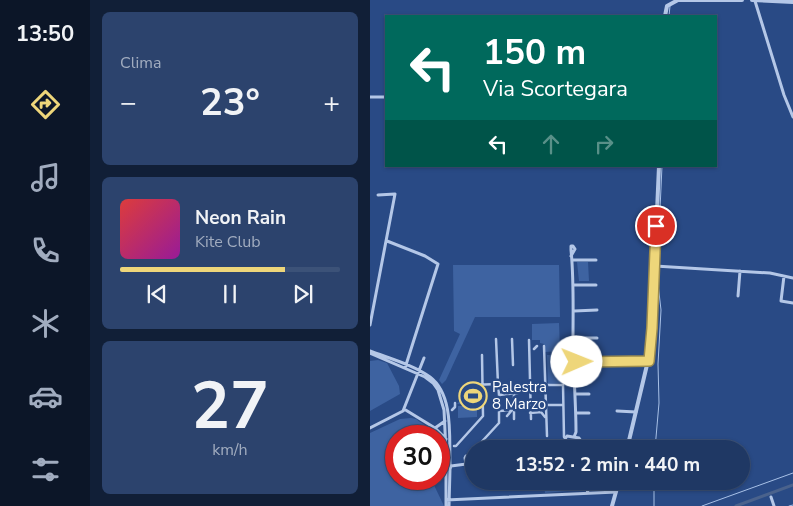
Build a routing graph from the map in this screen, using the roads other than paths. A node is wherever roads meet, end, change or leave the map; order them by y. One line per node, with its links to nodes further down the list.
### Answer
1 (742, 0): 5 (street)
2 (754, 1): 3 (street); 8 (street)
3 (788, 1): 4 (street)
4 (793, 2)
5 (668, 3)
6 (370, 97): 7 (street)
7 (385, 97)
8 (793, 117)
9 (659, 167): 15 (street)
10 (378, 195): 11 (street)
11 (387, 241): 25 (street); 40 (street)
12 (572, 256): 13 (street)
13 (572, 260): 14 (street); 19 (street)
14 (596, 260)
15 (654, 266): 16 (street); 37 (street)
16 (740, 271): 17 (street); 21 (street)
17 (784, 276): 18 (street); 22 (street)
18 (793, 278)
19 (573, 285): 20 (street); 24 (street)
20 (596, 285)
21 (738, 296)
22 (793, 303)
23 (597, 310): 24 (street)
24 (574, 311): 26 (street)
25 (370, 325)
26 (573, 338): 27 (street); 38 (street)
27 (597, 338)
28 (496, 339): 43 (street)
29 (512, 339): 39 (street)
30 (528, 340): 46 (street)
31 (538, 346): 33 (street)
32 (544, 346): 44 (street)
33 (534, 349)
34 (370, 352): 40 (street)
35 (482, 355): 42 (street)
36 (424, 358): 41 (street)
37 (649, 361): 38 (street); 59 (street)
38 (574, 362): 50 (street)
39 (513, 365)
40 (406, 367): 41 (street)
41 (419, 372): 55 (street); 67 (street); 71 (street)
42 (482, 384): 43 (street); 45 (street); 79 (street)
43 (498, 384): 49 (street)
44 (545, 384): 46 (street); 53 (street); 54 (street)
45 (471, 385)
46 (530, 385): 60 (street)
47 (514, 393): 48 (street); 49 (street); 65 (street)
48 (518, 393)
49 (498, 394): 57 (street)
50 (576, 394): 51 (street); 61 (street)
51 (589, 394)
52 (456, 404): 56 (street)
53 (546, 405): 54 (street); 64 (street)
54 (563, 405): 76 (street)
55 (404, 409): 68 (street); 72 (street)
56 (452, 410)
57 (499, 411): 63 (street); 75 (street)
58 (617, 411): 59 (street)
59 (636, 412): 78 (street)
60 (530, 413): 64 (street); 66 (street)
61 (576, 413): 62 (street); 74 (street)
62 (589, 413)
63 (506, 416)
64 (546, 418): 73 (street)
65 (514, 419)
66 (531, 419)
67 (445, 420): 69 (street); 70 (street)
68 (430, 425)
69 (439, 425)
70 (445, 425)
71 (448, 425)
72 (370, 428)
73 (547, 436)
74 (576, 437): 76 (street); 77 (street)
75 (484, 440)
76 (566, 440)
77 (578, 440)
78 (629, 440)
79 (454, 446)
80 (465, 464): 81 (street)
81 (450, 466)
82 (448, 490): 87 (street)
83 (587, 490): 85 (street)
84 (616, 492): 85 (street); 89 (street)
85 (588, 494): 87 (street)
86 (771, 497): 90 (street)
87 (448, 500): 88 (street)
88 (448, 506)
89 (612, 506)
90 (774, 506)

